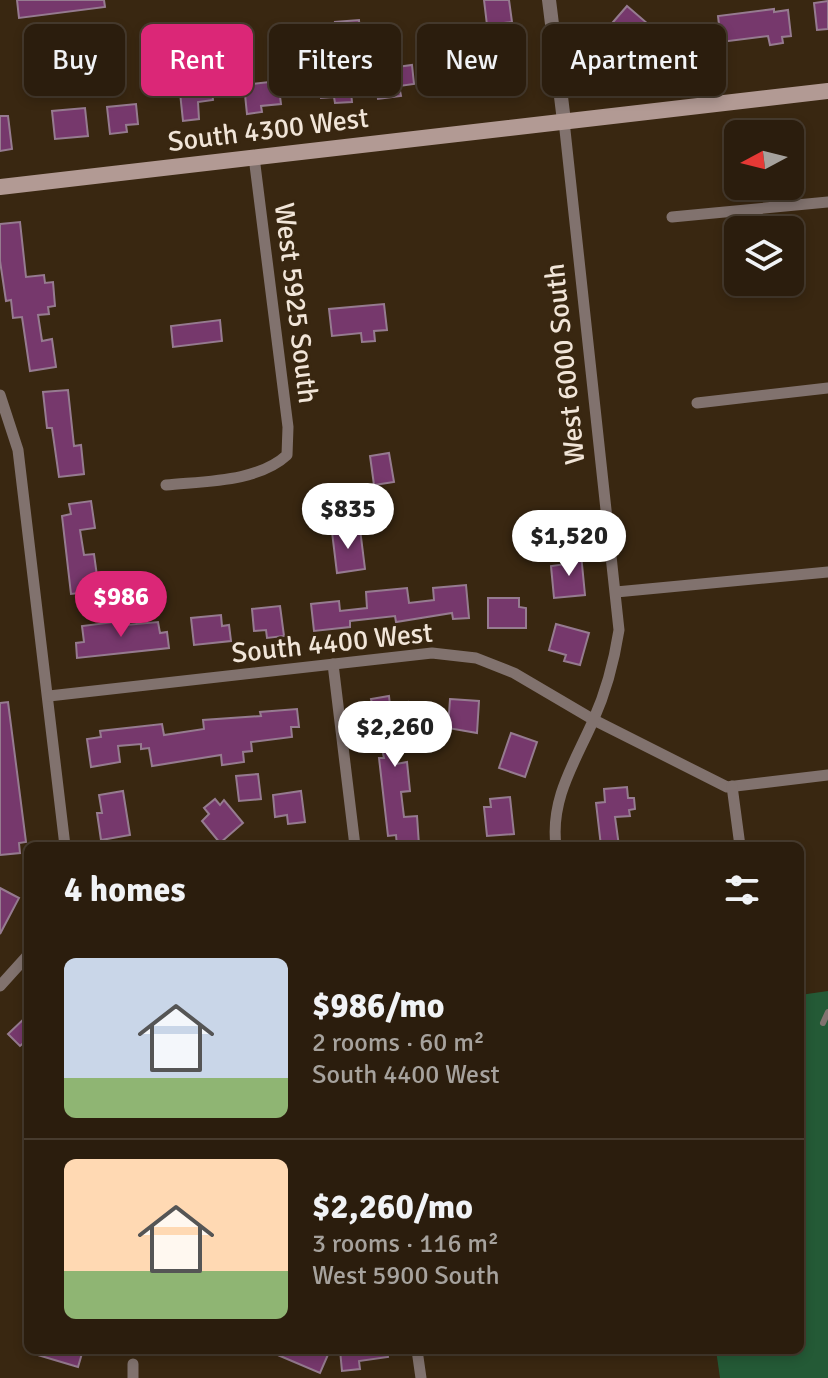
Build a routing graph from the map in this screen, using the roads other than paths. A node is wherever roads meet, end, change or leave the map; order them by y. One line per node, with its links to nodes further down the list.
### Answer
1 (549, 0): 3 (street, West 6000 South)
2 (828, 91): 3 (main road, South 4300 West)
3 (564, 121): 4 (main road, South 4300 West); 13 (street, West 6000 South)
4 (254, 157): 5 (main road, South 4300 West); 11 (street, West 5925 South)
5 (0, 187)
6 (828, 202): 7 (street)
7 (672, 217)
8 (828, 388): 10 (street)
9 (0, 395): 15 (street)
10 (697, 403)
11 (166, 485)
12 (828, 572): 13 (street)
13 (616, 592): 16 (street, West 6000 South)
14 (333, 664): 15 (street, South 4400 West); 16 (street, South 4400 West); 20 (street)
15 (49, 696): 19 (street)
16 (594, 720): 18 (street, South 4400 West); 21 (street, West 6000 South)
17 (828, 775): 18 (street)
18 (732, 786): 22 (street)
19 (65, 842)
20 (355, 842)
21 (556, 842)
22 (739, 842)
23 (24, 959): 24 (street)
24 (0, 986)
25 (828, 1012): 26 (lane)
26 (823, 1023)
27 (418, 1354): 30 (street)
28 (133, 1364): 29 (street)
29 (133, 1378)
30 (421, 1378)

